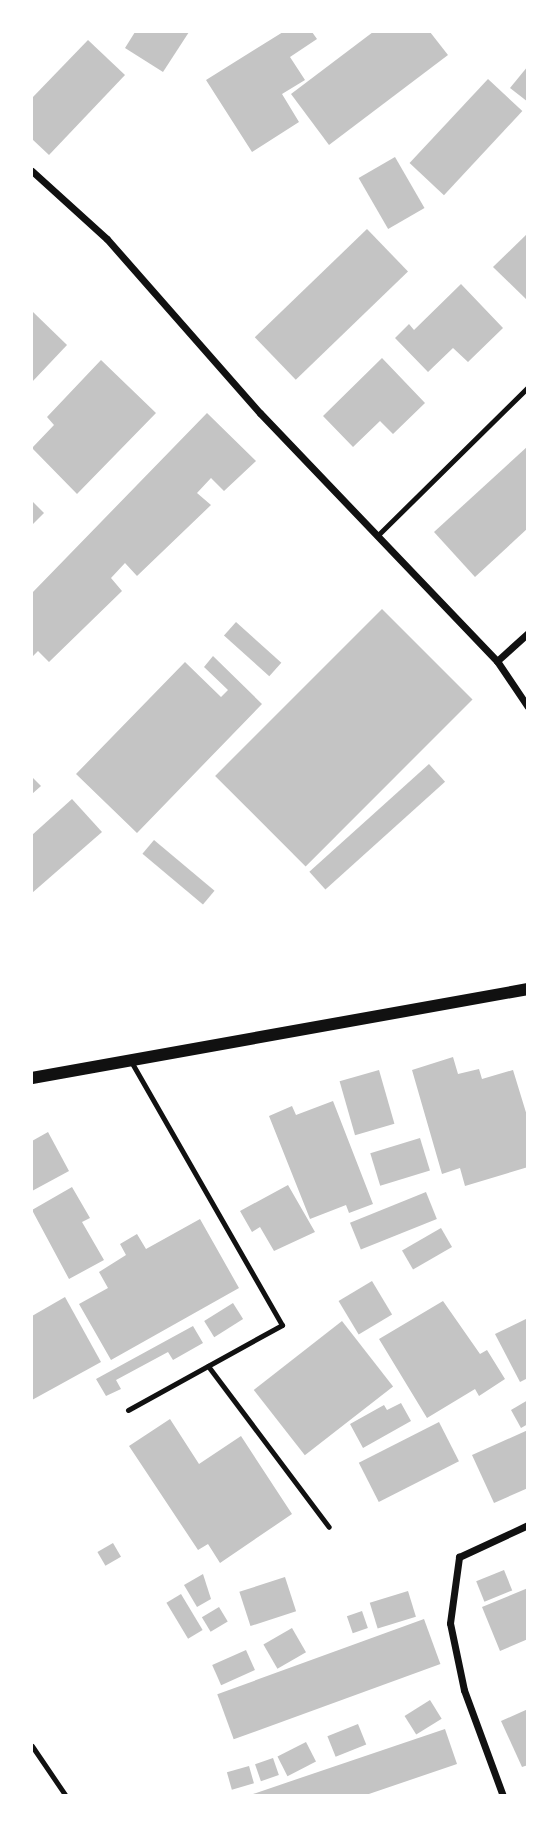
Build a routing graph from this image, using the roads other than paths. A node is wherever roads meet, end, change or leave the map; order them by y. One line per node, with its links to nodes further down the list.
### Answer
1 (32, 172): 3 (street)
2 (527, 387): 3 (lane)
3 (377, 536): 5 (street)
4 (527, 633): 5 (street)
5 (497, 661): 6 (street)
6 (527, 707)
7 (527, 989): 8 (street)
8 (130, 1061): 9 (street); 10 (lane)
9 (32, 1079)
10 (208, 1366): 11 (lane); 13 (lane)
11 (128, 1410)
12 (527, 1525): 16 (street)
13 (329, 1527)
14 (32, 1746): 15 (lane)
15 (66, 1796)
16 (503, 1796)

